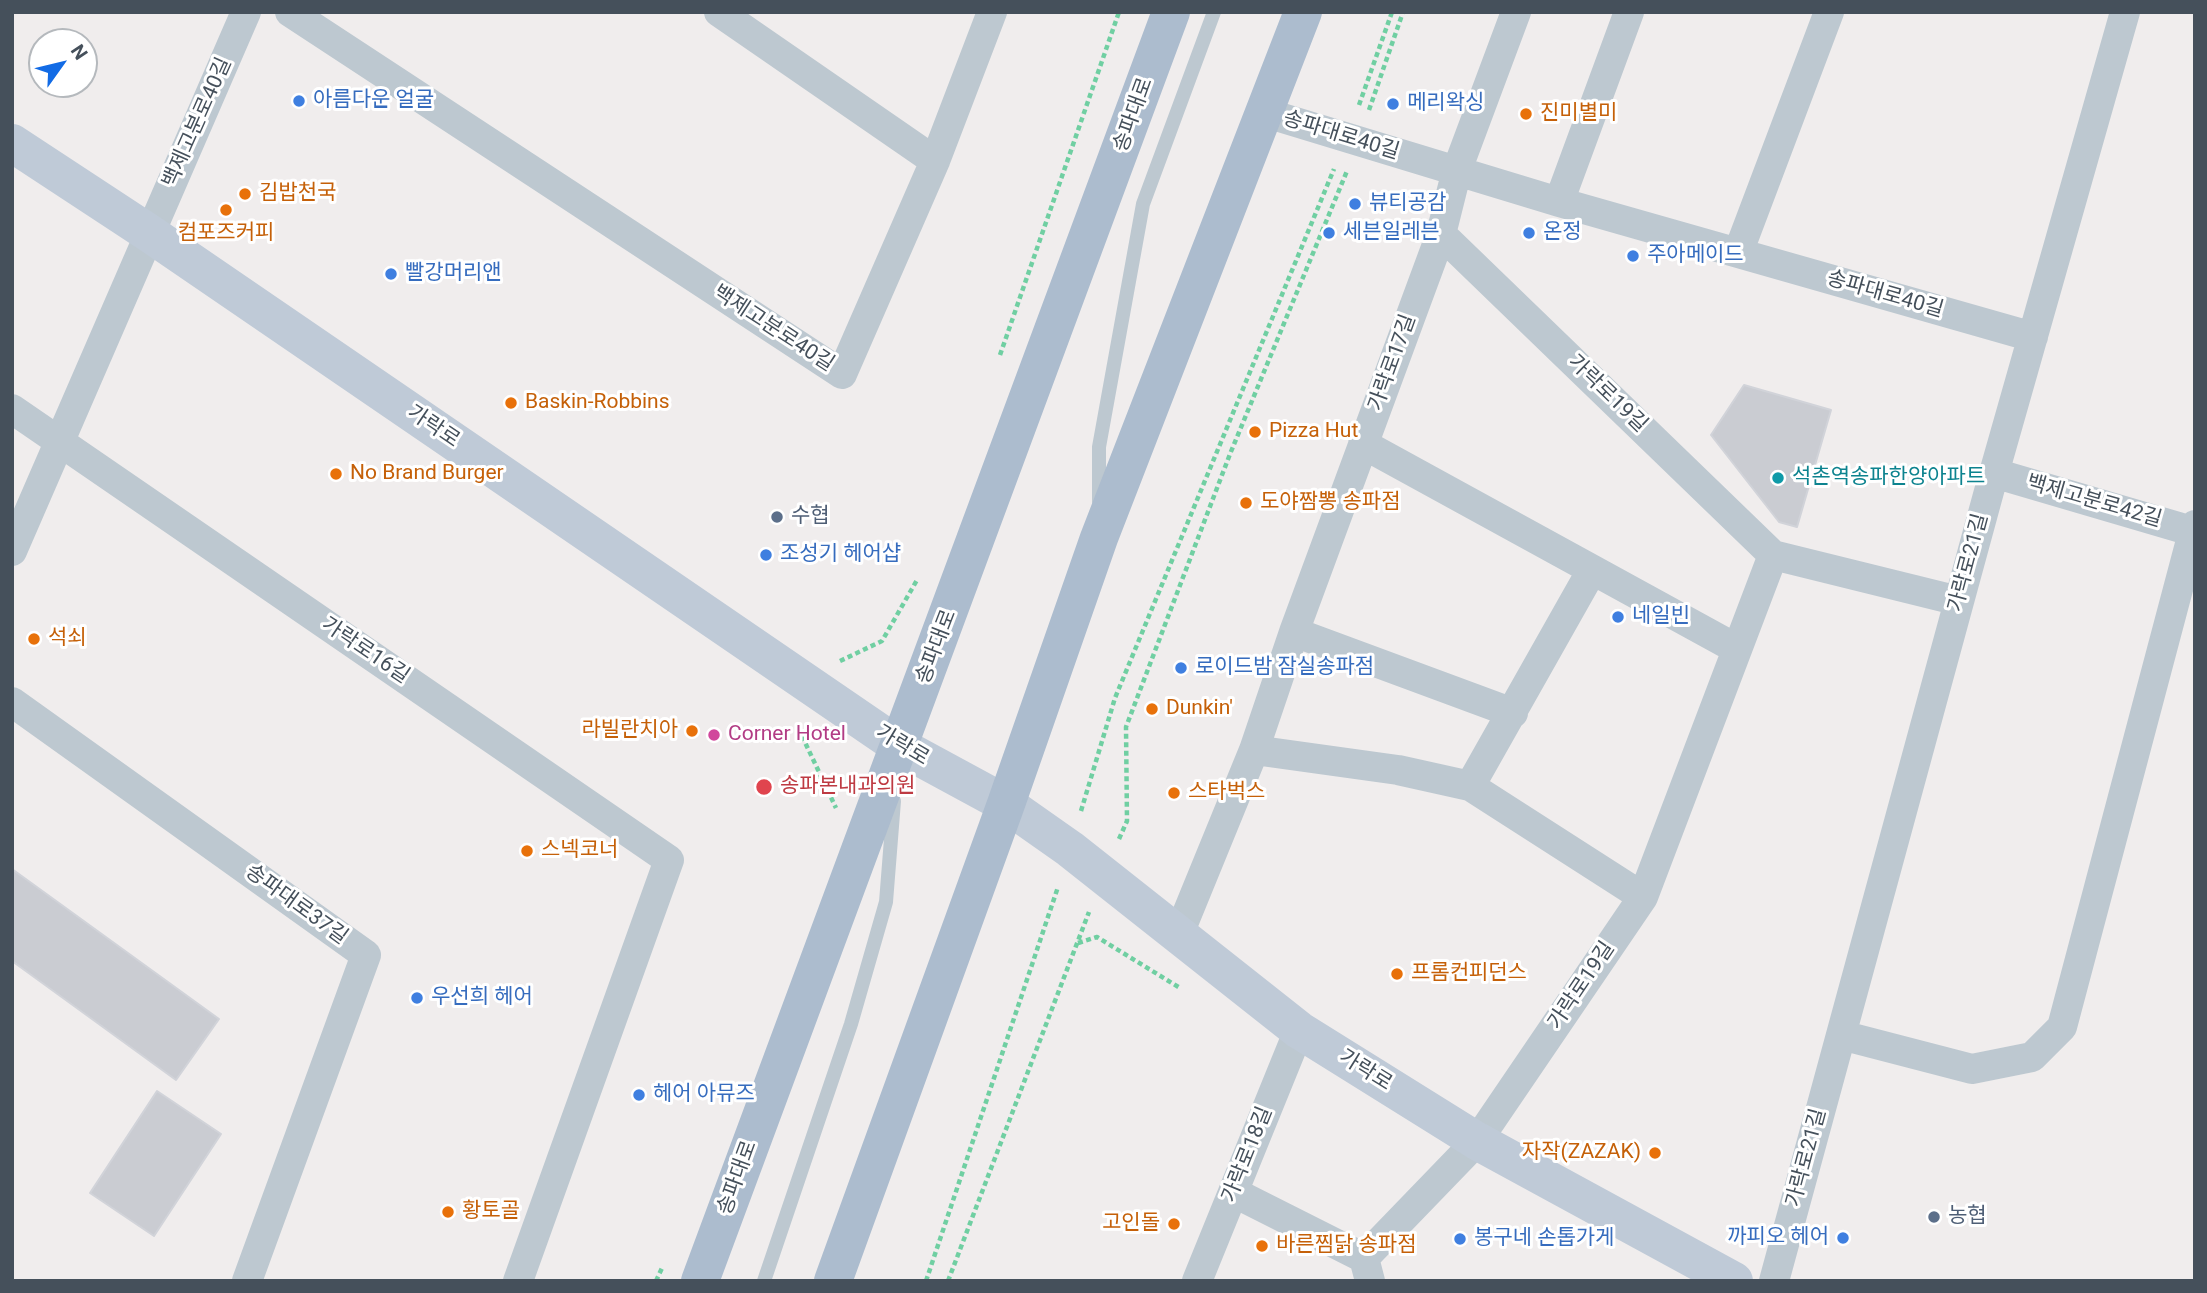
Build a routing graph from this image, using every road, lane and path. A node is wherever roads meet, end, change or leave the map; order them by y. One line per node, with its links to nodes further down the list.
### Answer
1 (246, 12): 21 (street, 백제고분로40길)
2 (290, 12): 18 (street, 백제고분로40길)
3 (719, 12): 18 (street)
4 (992, 12): 18 (street)
5 (1119, 12): 25 (path)
6 (1171, 12): 42 (main road, 송파대로)
7 (1214, 12): 31 (lane)
8 (1303, 12): 15 (main road)
9 (1392, 12): 16 (path)
10 (1403, 12): 16 (path)
11 (1516, 12): 19 (street)
12 (1629, 12): 20 (street)
13 (1829, 12): 23 (street)
14 (2125, 12): 24 (street, 가락로21길)
15 (1266, 113): 16 (street, 송파대로40길); 31 (main road)
16 (1352, 141): 19 (street, 송파대로40길); 46 (path); 47 (path)
17 (12, 143): 21 (street, 가락로)
18 (935, 161)
19 (1457, 170): 20 (street, 송파대로40길); 22 (street, 가락로17길)
20 (1559, 202): 23 (street, 송파대로40길)
21 (149, 233): 27 (street); 42 (street, 가락로)
22 (1441, 234): 28 (street, 가락로17길); 33 (street, 가락로19길)
23 (1738, 253): 24 (street, 송파대로40길)
24 (2033, 337): 29 (street, 가락로21길)
25 (996, 365)
26 (12, 409): 27 (street, 가락로16길)
27 (60, 442): 32 (street); 56 (street, 가락로16길)
28 (1363, 444): 34 (street); 37 (street, 가락로17길)
29 (1994, 473): 30 (street, 백제고분로42길); 36 (street, 가락로21길)
30 (2194, 529): 51 (street)
31 (1099, 538): 45 (main road)
32 (12, 551)
33 (1773, 555): 36 (street); 38 (street, 가락로19길)
34 (1592, 570): 38 (street); 41 (street)
35 (921, 572): 39 (path)
36 (1959, 601): 51 (street, 가락로21길)
37 (1294, 632): 41 (street); 43 (street, 가락로17길)
38 (1737, 649): 48 (street, 가락로19길)
39 (830, 666)
40 (12, 702): 55 (street, 송파대로37길)
41 (1513, 713): 44 (street)
42 (899, 746): 45 (street, 가락로); 57 (main road, 송파대로); 58 (lane)
43 (1254, 750): 44 (street); 49 (street, 가락로17길)
44 (1470, 786): 48 (street)
45 (1006, 804): 46 (street, 가락로); 59 (main road)
46 (1070, 849): 47 (street, 가락로); 60 (path)
47 (1103, 875): 49 (street, 가락로); 61 (path)
48 (1643, 897): 52 (street, 가락로19길)
49 (1178, 936): 50 (street, 가락로)
50 (1299, 1030): 52 (street, 가락로); 53 (street, 가락로18길)
51 (1841, 1035): 64 (street, 가락로21길)
52 (1477, 1141): 54 (street, 가락로19길); 63 (street, 가락로)
53 (1233, 1192): 54 (street); 62 (street, 가락로18길)
54 (1367, 1269)
55 (247, 1281)
56 (517, 1281)
57 (700, 1281)
58 (764, 1281)
59 (833, 1281)
60 (926, 1281)
61 (948, 1281)
62 (1197, 1281)
63 (1734, 1281)
64 (1774, 1281)

